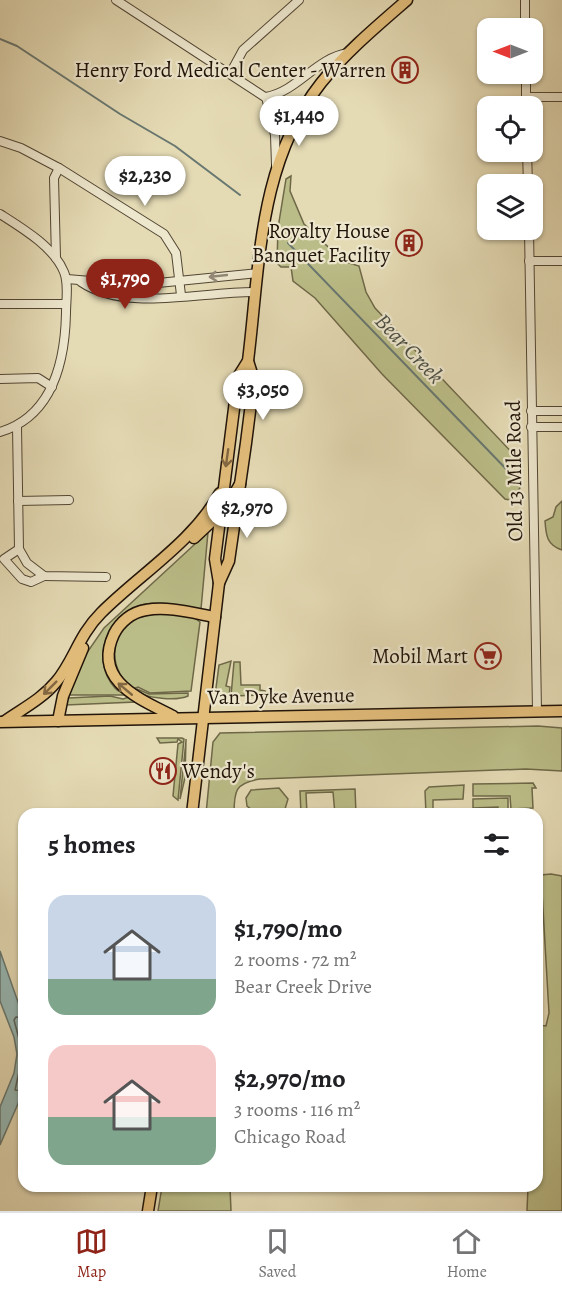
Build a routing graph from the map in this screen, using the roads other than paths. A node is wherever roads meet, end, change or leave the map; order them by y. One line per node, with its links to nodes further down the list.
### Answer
1 (116, 0): 7 (street)
2 (299, 0): 7 (street)
3 (406, 0): 6 (main road)
4 (525, 0): 5 (street)
5 (525, 18)
6 (349, 53): 8 (street); 11 (main road)
7 (230, 74): 8 (street)
8 (266, 97): 11 (street); 13 (street)
9 (562, 97): 10 (street)
10 (543, 100)
11 (297, 118): 13 (main road)
12 (0, 141): 14 (street)
13 (276, 165): 20 (main road)
14 (59, 168): 17 (street); 22 (street)
15 (0, 214): 17 (street)
16 (529, 240): 18 (street, Old 13 Mile Road)
17 (56, 258): 21 (street)
18 (529, 261): 19 (street); 31 (street, Old 13 Mile Road)
19 (562, 261)
20 (258, 273): 22 (street, one-way to 22); 24 (main road)
21 (67, 279): 23 (street); 27 (street)
22 (179, 280): 23 (street); 25 (street)
23 (81, 281): 25 (street)
24 (256, 292): 25 (street); 28 (main road)
25 (181, 295)
26 (1, 304): 27 (street)
27 (66, 304): 30 (street)
28 (248, 361): 37 (main road); 38 (main road, one-way to 38)
29 (0, 379): 30 (street)
30 (52, 387): 33 (street)
31 (531, 411): 32 (street); 34 (street, Old 13 Mile Road)
32 (562, 411)
33 (17, 427): 36 (street); 40 (street)
34 (531, 427): 35 (street); 47 (street, Old 13 Mile Road)
35 (562, 427)
36 (0, 432)
37 (240, 484): 41 (main road); 45 (main road)
38 (223, 487): 41 (main road); 52 (main road, one-way to 52)
39 (69, 500): 40 (street)
40 (18, 501): 42 (street)
41 (220, 514): 45 (main road); 51 (main road)
42 (19, 549): 43 (street); 43 (street)
43 (44, 576): 44 (street)
44 (106, 577)
45 (219, 583): 46 (main road)
46 (215, 617): 49 (main road); 50 (main road, one-way to 46)
47 (537, 711): 48 (main road, Van Dyke Avenue); 49 (main road, Van Dyke Avenue)
48 (562, 711)
49 (202, 717): 50 (main road, Van Dyke Avenue); 53 (main road)
50 (176, 718): 51 (main road, Van Dyke Avenue)
51 (58, 721): 52 (main road, Van Dyke Avenue)
52 (2, 722)
53 (193, 808)
54 (151, 1192): 55 (main road)
55 (148, 1211)

